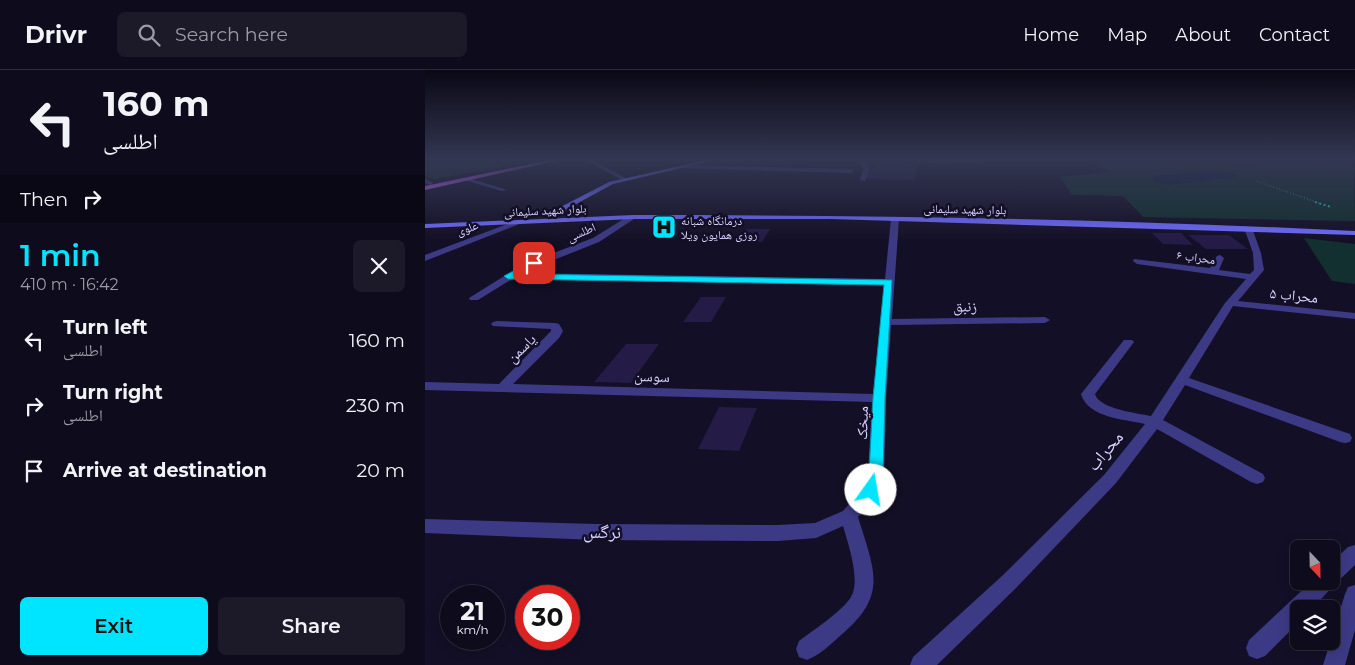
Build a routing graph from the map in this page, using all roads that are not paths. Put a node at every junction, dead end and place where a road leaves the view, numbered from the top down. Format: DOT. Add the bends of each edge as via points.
graph roads {
  1 [pos="493,187"];
  2 [pos="604,187"];
  3 [pos="504,190"];
  4 [pos="553,213"];
  5 [pos="633,217"];
  6 [pos="425,218"];
  7 [pos="895,219"];
  8 [pos="518,223"];
  9 [pos="1329,224"];
  10 [pos="1355,225"];
  11 [pos="425,226"];
  12 [pos="1248,228"];
  13 [pos="1341,232"];
  14 [pos="1355,233"];
  15 [pos="425,258"];
  16 [pos="1220,258"];
  17 [pos="1137,261"];
  18 [pos="1176,266"];
  19 [pos="1213,272"];
  20 [pos="508,276"];
  21 [pos="1165,276"];
  22 [pos="1252,277"];
  23 [pos="889,282"];
  24 [pos="475,298"];
  25 [pos="1230,303"];
  26 [pos="1355,316"];
  27 [pos="1045,320"];
  28 [pos="885,322"];
  29 [pos="497,324"];
  30 [pos="1128,342"];
  31 [pos="1181,380"];
  32 [pos="425,386"];
  33 [pos="441,386"];
  34 [pos="502,388"];
  35 [pos="879,398"];
  36 [pos="1155,422"];
  37 [pos="1345,438"];
  38 [pos="1257,478"];
  39 [pos="849,516"];
  40 [pos="425,526"];
  41 [pos="778,533"];
  42 [pos="1355,554"];
  43 [pos="1340,568"];
  44 [pos="1317,590"];
  45 [pos="1355,594"];
  46 [pos="1351,623"];
  47 [pos="1257,648"];
  48 [pos="807,649"];
  49 [pos="921,665"];
  50 [pos="1333,665"];
  1 -- 3 [label="street"];
  2 -- 4 [label="main road"];
  4 -- 6 [label="main road, بلوار شهید سلیمانی"];
  4 -- 9 [label="main road, بلوار شهید سلیمانی" via="783,211"];
  5 -- 7 [label="main road, بلوار شهید سلیمانی"];
  5 -- 8 [label="main road, بلوار شهید سلیمانی"];
  5 -- 20 [label="street, اطلسی" via="596,240"];
  7 -- 12 [label="main road, بلوار شهید سلیمانی"];
  7 -- 23 [label="street, میخک"];
  8 -- 11 [label="main road, بلوار شهید سلیمانی"];
  8 -- 15 [label="street, علوی"];
  9 -- 10 [label="main road, بلوار شهید سلیمانی"];
  9 -- 13 [label="main road" via="1345,231"];
  12 -- 13 [label="main road, بلوار شهید سلیمانی"];
  12 -- 22 [label="street, محراب" via="1260,264"];
  13 -- 14 [label="main road, بلوار شهید سلیمانی"];
  16 -- 19 [label="street"];
  17 -- 18 [label="street, محراب ۶"];
  18 -- 19 [label="street, محراب ۶"];
  18 -- 21 [label="street"];
  19 -- 22 [label="street, محراب ۶"];
  20 -- 23 [label="street"];
  20 -- 24 [label="street, اطلسی"];
  22 -- 25 [label="street, محراب"];
  23 -- 28 [label="street, میخک"];
  25 -- 26 [label="street, محراب ۵"];
  25 -- 31 [label="street, محراب"];
  27 -- 28 [label="street, زنبق"];
  28 -- 35 [label="street, میخک"];
  29 -- 34 [label="street, یاسمن" via="547,324 555,326 557,331"];
  30 -- 36 [label="street" via="1088,394 1090,401 1098,408"];
  31 -- 36 [label="street, محراب"];
  31 -- 37 [label="street"];
  32 -- 33 [label="street"];
  32 -- 34 [label="street, سوسن"];
  34 -- 35 [label="street, سوسن"];
  35 -- 39 [label="street, میخک" via="876,473 871,490"];
  36 -- 38 [label="street"];
  36 -- 49 [label="street, محراب" via="1110,479 1009,582"];
  39 -- 41 [label="street, میخک" via="816,530"];
  39 -- 48 [label="street" via="861,561 864,588 861,601"];
  40 -- 41 [label="street, نرگس" via="596,532"];
  42 -- 43 [label="street"];
  44 -- 47 [label="street"];
  45 -- 46 [label="street"];
  46 -- 50 [label="street"];
}
